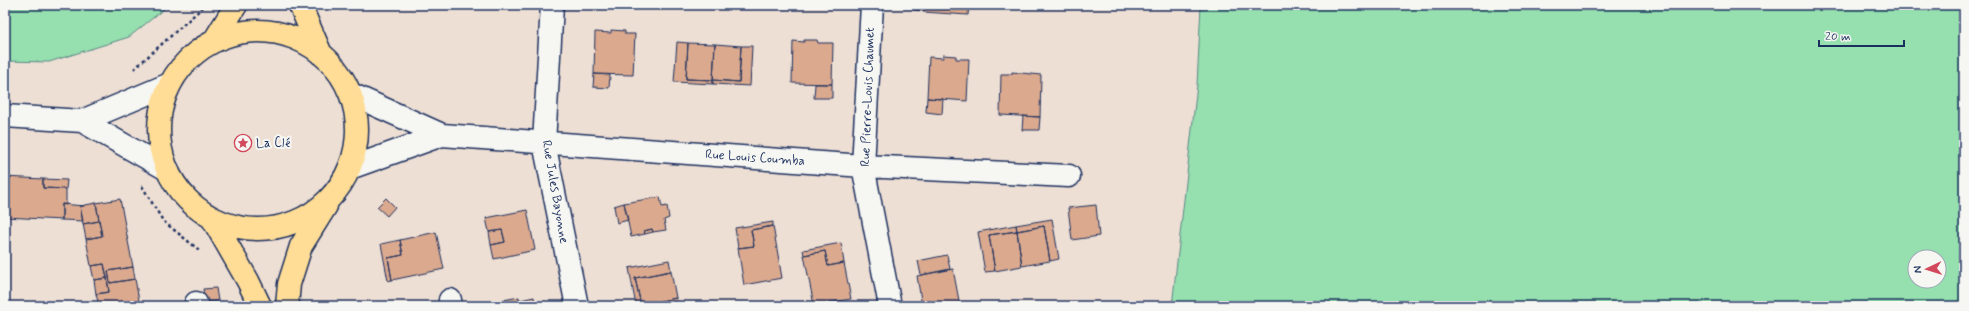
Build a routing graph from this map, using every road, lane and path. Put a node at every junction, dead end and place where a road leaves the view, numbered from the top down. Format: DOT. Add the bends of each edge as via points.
graph roads {
  1 [pos="206,5"];
  2 [pos="236,5"];
  3 [pos="300,5"];
  4 [pos="552,5"];
  5 [pos="872,5"];
  6 [pos="214,41"];
  7 [pos="321,54"];
  8 [pos="128,74"];
  9 [pos="170,84"];
  10 [pos="351,94"];
  11 [pos="5,116"];
  12 [pos="82,120"];
  13 [pos="442,135"];
  14 [pos="544,143"];
  15 [pos="863,166"];
  16 [pos="350,168"];
  17 [pos="168,170"];
  18 [pos="1069,176"];
  19 [pos="140,182"];
  20 [pos="334,195"];
  21 [pos="212,218"];
  22 [pos="203,253"];
  23 [pos="260,306"];
  24 [pos="287,306"];
  25 [pos="577,306"];
  26 [pos="890,306"];
  1 -- 8 [label="path"];
  2 -- 6 [label="main road"];
  3 -- 7 [label="main road"];
  4 -- 14 [label="street, Rue Jules Bayonne"];
  5 -- 15 [label="street, Rue Pierre-Louis Chaumet"];
  6 -- 7 [label="main road" via="235,33 257,30 279,33 300,40"];
  6 -- 9 [label="main road" via="188,59"];
  7 -- 10 [label="main road" via="339,72"];
  9 -- 12 [label="street"];
  9 -- 17 [label="main road" via="161,112 160,142"];
  10 -- 13 [label="street, Rue Louis Coumba"];
  10 -- 16 [label="main road" via="356,118 356,138"];
  11 -- 12 [label="street"];
  12 -- 17 [label="street"];
  13 -- 14 [label="street, Rue Louis Coumba"];
  13 -- 16 [label="street, Rue Louis Coumba"];
  14 -- 15 [label="street, Rue Louis Coumba"];
  14 -- 25 [label="street, Rue Jules Bayonne"];
  15 -- 18 [label="street, Rue Louis Coumba"];
  15 -- 26 [label="street, Rue Pierre-Louis Chaumet"];
  16 -- 20 [label="main road"];
  17 -- 21 [label="main road" via="178,189 194,206"];
  19 -- 22 [label="path" via="163,221"];
  20 -- 21 [label="main road" via="308,217 277,228 244,229"];
  20 -- 24 [label="main road" via="301,246 289,284"];
  21 -- 23 [label="main road"];
}
